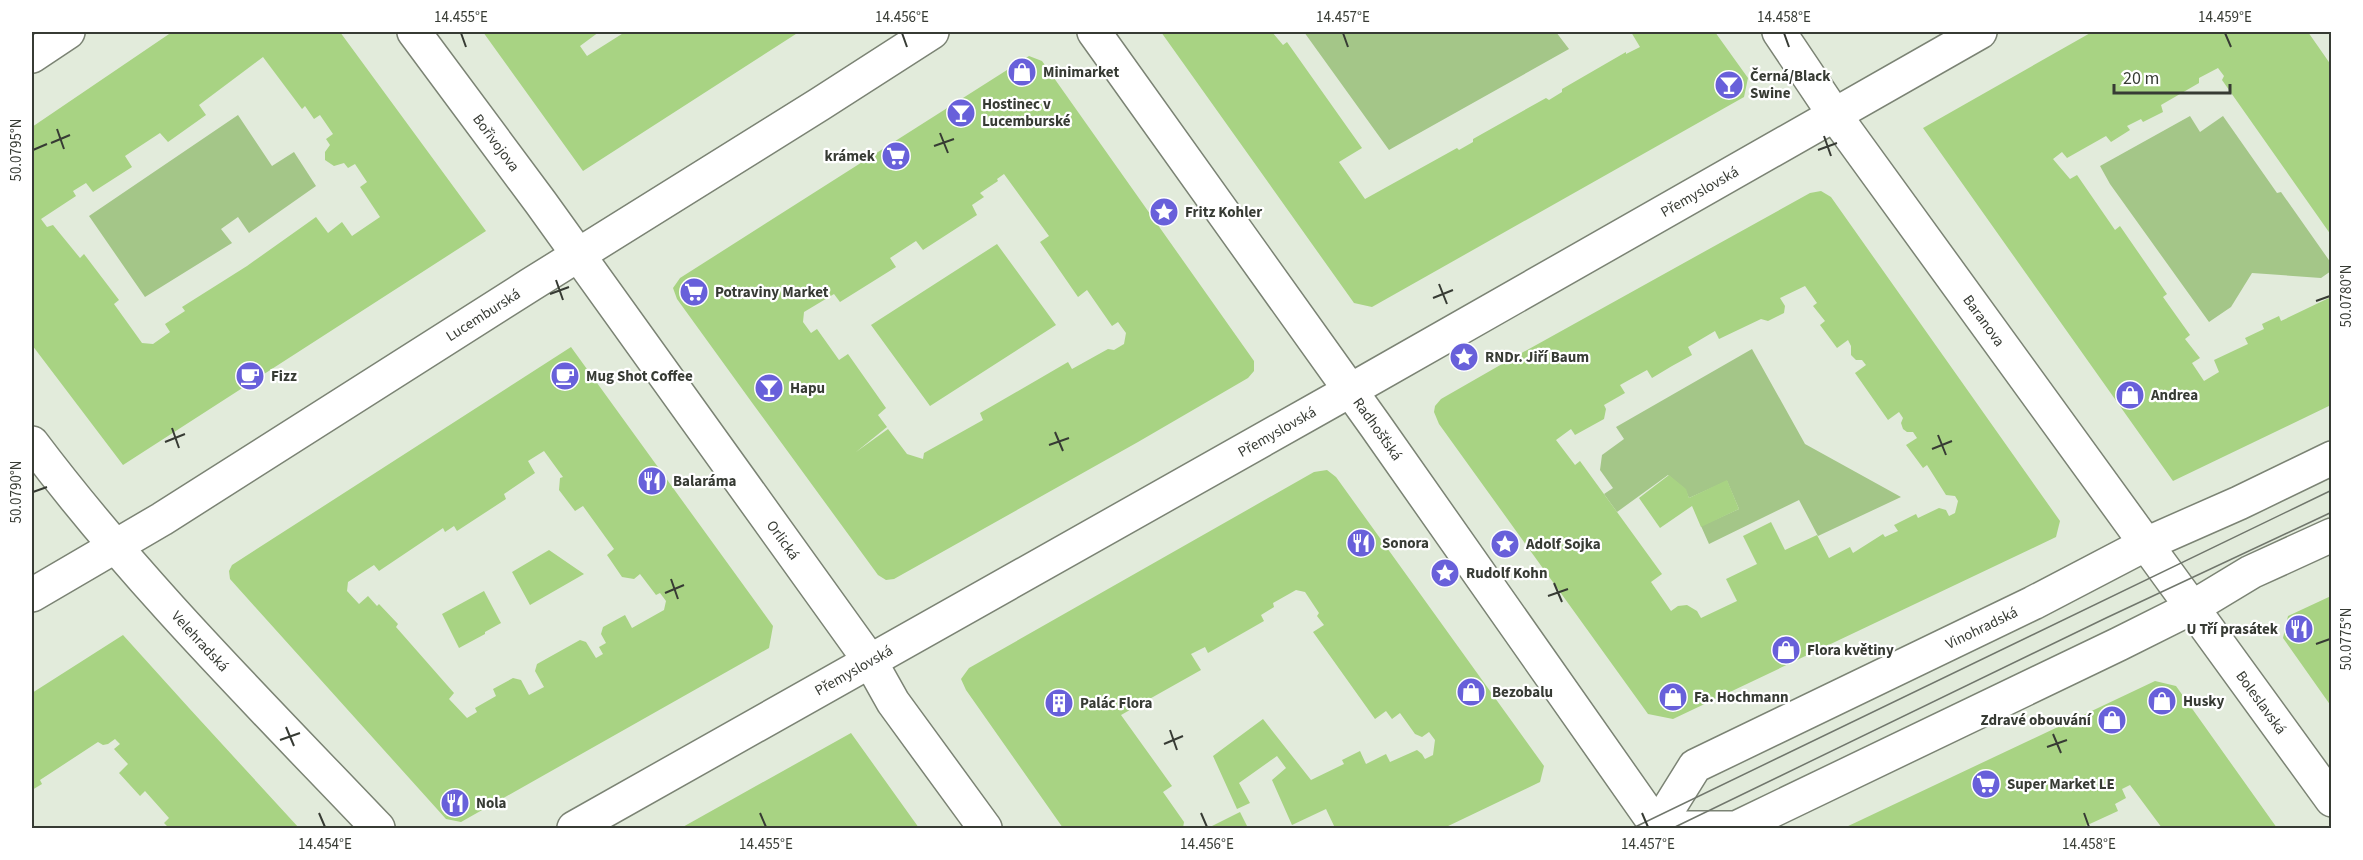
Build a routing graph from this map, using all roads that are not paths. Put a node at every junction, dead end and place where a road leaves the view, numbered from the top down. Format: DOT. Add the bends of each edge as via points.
graph roads {
  1 [pos="68,32"];
  2 [pos="414,32"];
  3 [pos="932,32"];
  4 [pos="1094,32"];
  5 [pos="1779,32"];
  6 [pos="1980,32"];
  7 [pos="32,56"];
  8 [pos="1834,114"];
  9 [pos="578,255"];
  10 [pos="1351,390"];
  11 [pos="32,443"];
  12 [pos="2331,458"];
  13 [pos="2331,535"];
  14 [pos="2146,544"];
  15 [pos="114,547"];
  16 [pos="32,595"];
  17 [pos="2193,607"];
  18 [pos="870,661"];
  19 [pos="2331,800"];
  20 [pos="378,828"];
  21 [pos="573,828"];
  22 [pos="985,828"];
  23 [pos="1656,828"];
  1 -- 7 [label="street"];
  2 -- 9 [label="street, Bořivojova"];
  3 -- 9 [label="street, Lucemburská"];
  4 -- 10 [label="street, Radhošťská"];
  5 -- 8 [label="street, Baranova"];
  6 -- 8 [label="street, Přemyslovská"];
  8 -- 10 [label="street, Přemyslovská"];
  8 -- 14 [label="street, Baranova"];
  9 -- 15 [label="street, Lucemburská"];
  9 -- 18 [label="street, Orlická"];
  10 -- 18 [label="street, Přemyslovská"];
  10 -- 23 [label="street, Radhošťská"];
  11 -- 15 [label="street, Velehradská"];
  12 -- 14 [label="street, Vinohradská"];
  13 -- 17 [label="street" via="2251,572"];
  14 -- 17 [label="street, Baranova"];
  14 -- 23 [label="street, Vinohradská" via="2033,603 1695,766"];
  15 -- 16 [label="street, Lucemburská"];
  15 -- 20 [label="street, Velehradská"];
  17 -- 19 [label="street, Boleslavská"];
  17 -- 23 [label="street" via="1736,828"];
  18 -- 21 [label="street, Přemyslovská"];
  18 -- 22 [label="street, Orlická" via="893,702"];
}
